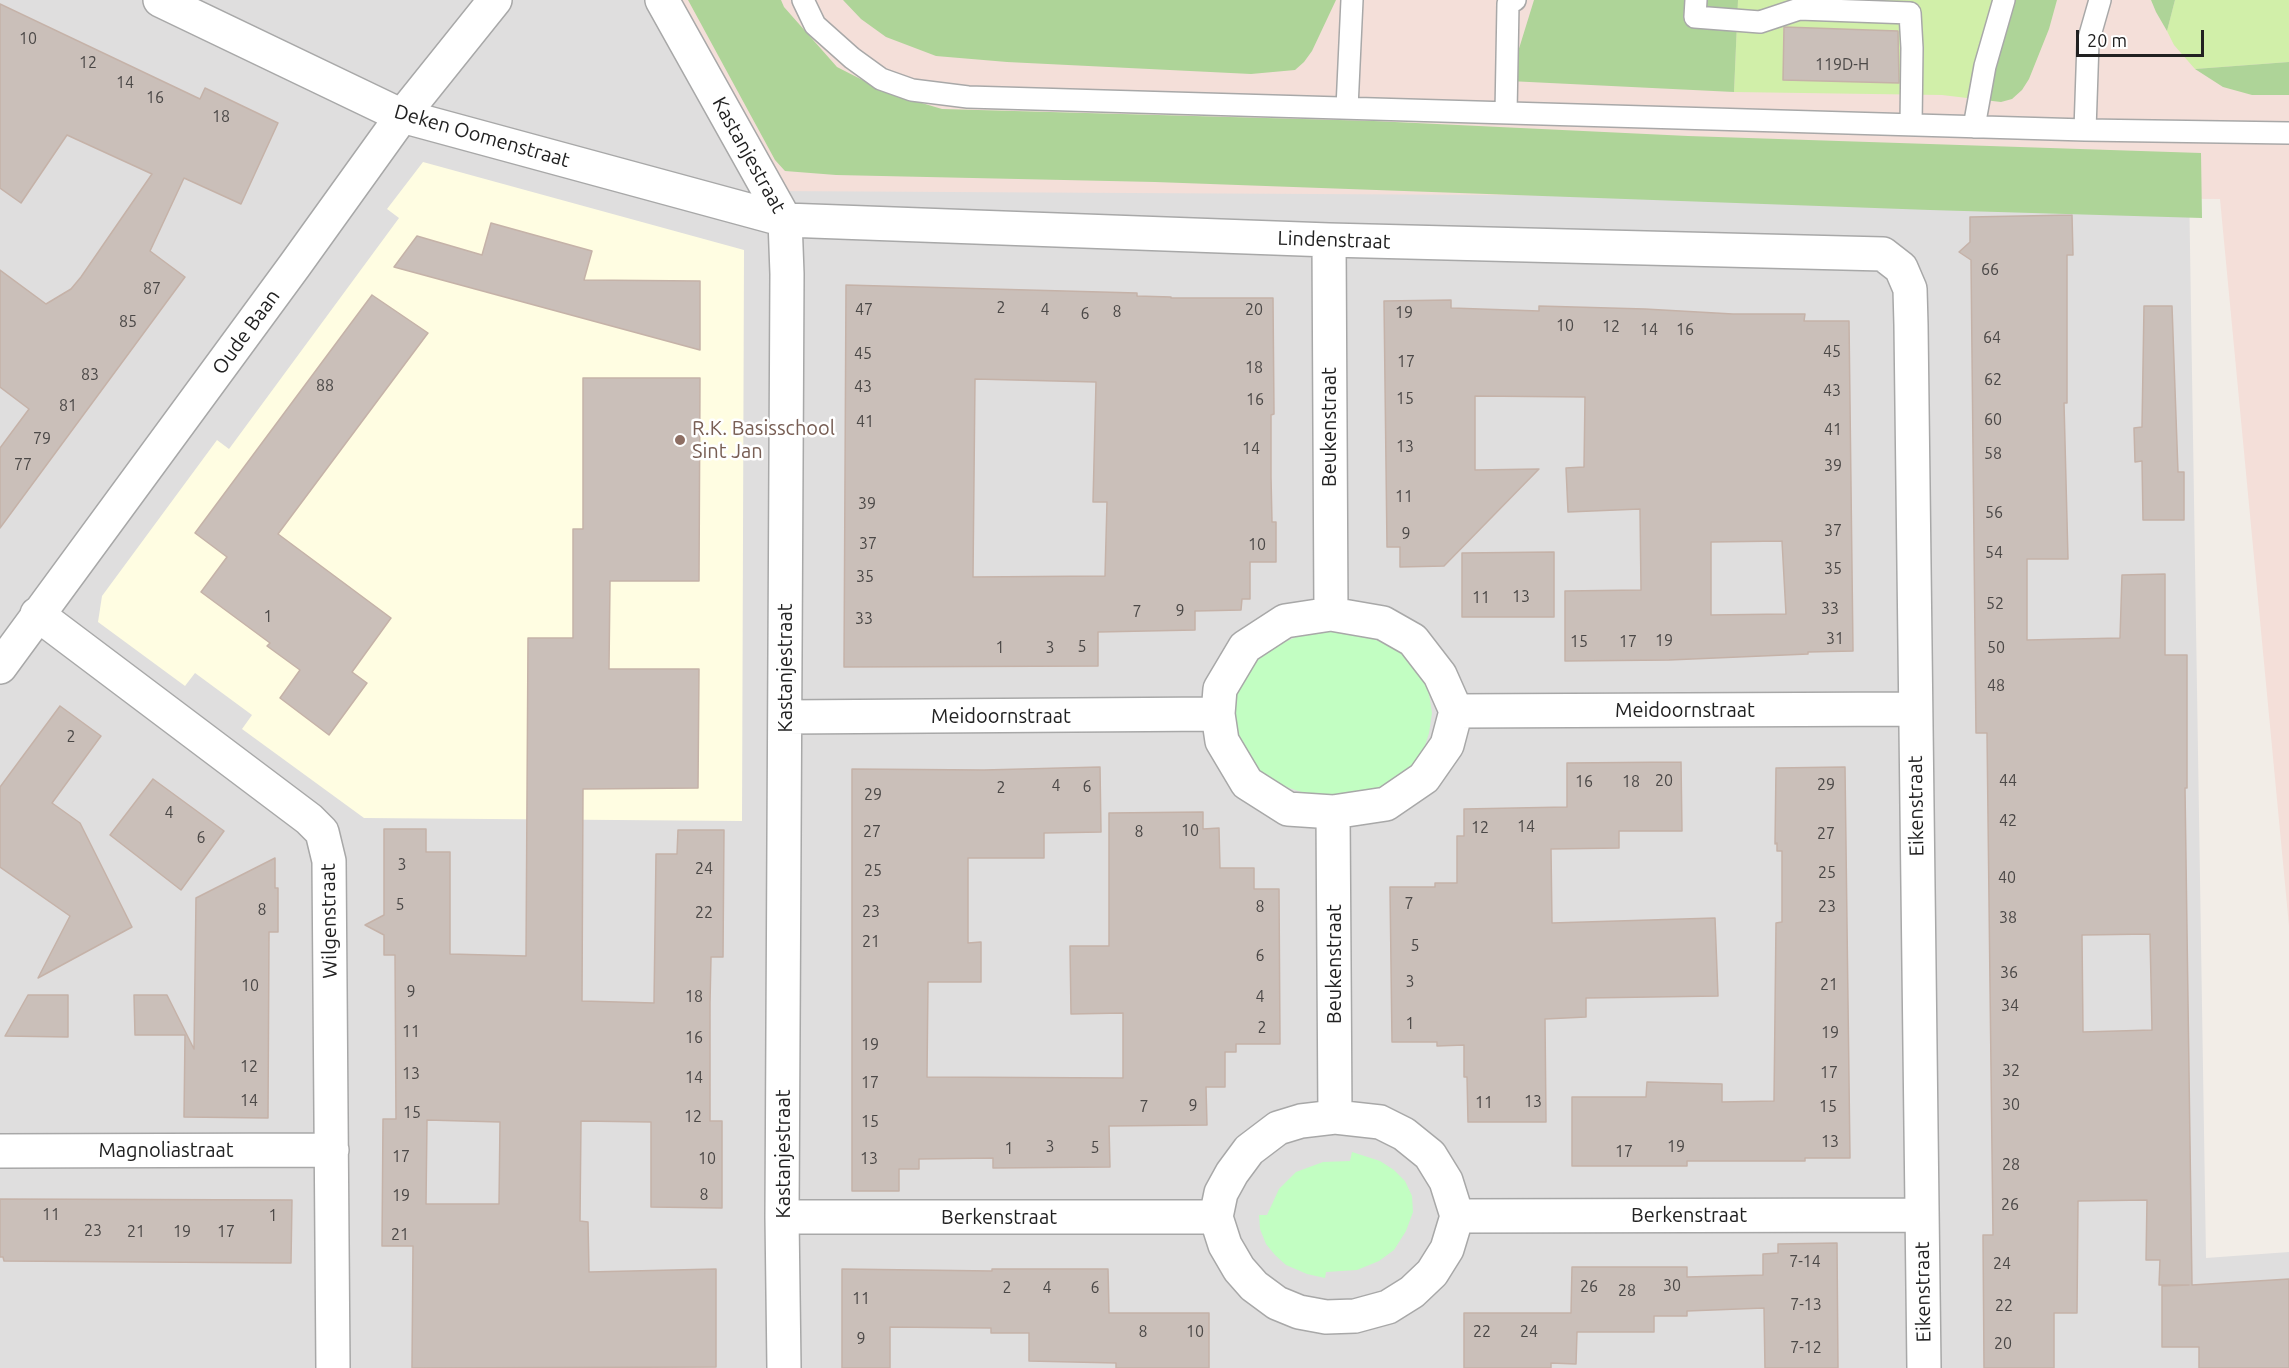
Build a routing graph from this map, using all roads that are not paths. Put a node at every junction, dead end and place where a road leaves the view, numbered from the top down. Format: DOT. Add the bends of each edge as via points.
graph roads {
  1 [pos="160,0"];
  2 [pos="495,0"];
  3 [pos="662,0"];
  4 [pos="803,0"];
  5 [pos="1352,0"];
  6 [pos="1515,0"];
  7 [pos="1696,0"];
  8 [pos="2004,0"];
  9 [pos="2100,0"];
  10 [pos="1347,108"];
  11 [pos="1506,113"];
  12 [pos="402,116"];
  13 [pos="1911,125"];
  14 [pos="1974,127"];
  15 [pos="2085,130"];
  16 [pos="2289,133"];
  17 [pos="785,220"];
  18 [pos="1329,240"];
  19 [pos="1883,254"];
  20 [pos="38,614"];
  21 [pos="1331,614"];
  22 [pos="0,667"];
  23 [pos="1915,709"];
  24 [pos="1456,711"];
  25 [pos="1218,714"];
  26 [pos="785,717"];
  27 [pos="1333,812"];
  28 [pos="1335,1117"];
  29 [pos="332,1150"];
  30 [pos="0,1151"];
  31 [pos="1921,1215"];
  32 [pos="1457,1216"];
  33 [pos="782,1217"];
  34 [pos="1216,1217"];
  35 [pos="333,1368"];
  36 [pos="784,1368"];
  37 [pos="1924,1368"];
  1 -- 12 [label="street, Deken Oomenstraat"];
  2 -- 12 [label="street, Oude Baan"];
  3 -- 17 [label="street, Kastanjestraat"];
  4 -- 10 [label="lane" via="816,25 852,58 881,79 912,90 968,97"];
  5 -- 10 [label="lane"];
  6 -- 11 [label="lane" via="1508,4"];
  7 -- 13 [label="lane" via="1695,17 1760,22 1799,9 1910,13"];
  8 -- 14 [label="lane" via="1985,66"];
  9 -- 15 [label="lane" via="2088,42"];
  10 -- 11 [label="lane"];
  11 -- 13 [label="lane"];
  12 -- 17 [label="street, Deken Oomenstraat"];
  12 -- 20 [label="street, Oude Baan"];
  13 -- 14 [label="lane"];
  14 -- 15 [label="lane"];
  15 -- 16 [label="lane"];
  17 -- 18 [label="street, Lindenstraat"];
  17 -- 26 [label="street, Kastanjestraat"];
  18 -- 19 [label="street, Lindenstraat"];
  18 -- 21 [label="street, Beukenstraat"];
  19 -- 23 [label="street, Eikenstraat" via="1901,268 1910,289"];
  20 -- 22 [label="street, Oude Baan"];
  20 -- 29 [label="street, Wilgenstraat" via="322,832 329,861"];
  21 -- 24 [label="street" via="1383,623 1413,640 1440,675"];
  21 -- 25 [label="street" via="1285,621 1245,646 1220,688"];
  23 -- 24 [label="street, Meidoornstraat"];
  23 -- 31 [label="street, Eikenstraat"];
  24 -- 27 [label="street" via="1446,744 1424,778 1386,804"];
  25 -- 26 [label="street, Meidoornstraat"];
  25 -- 27 [label="street" via="1222,741 1247,783 1288,808"];
  26 -- 33 [label="street, Kastanjestraat"];
  27 -- 28 [label="street, Beukenstraat"];
  28 -- 32 [label="street" via="1380,1122 1413,1141 1430,1155 1446,1181"];
  28 -- 34 [label="street" via="1278,1128 1249,1150 1221,1193"];
  29 -- 30 [label="street, Magnoliastraat"];
  29 -- 35 [label="street, Wilgenstraat"];
  31 -- 32 [label="street, Berkenstraat"];
  31 -- 37 [label="street, Eikenstraat"];
  32 -- 34 [label="street" via="1447,1249 1432,1273 1412,1292 1388,1307 1356,1316 1326,1317 1277,1303 1254,1286 1225,1245"];
  33 -- 34 [label="street, Berkenstraat"];
  33 -- 36 [label="street, Kastanjestraat"];
}
